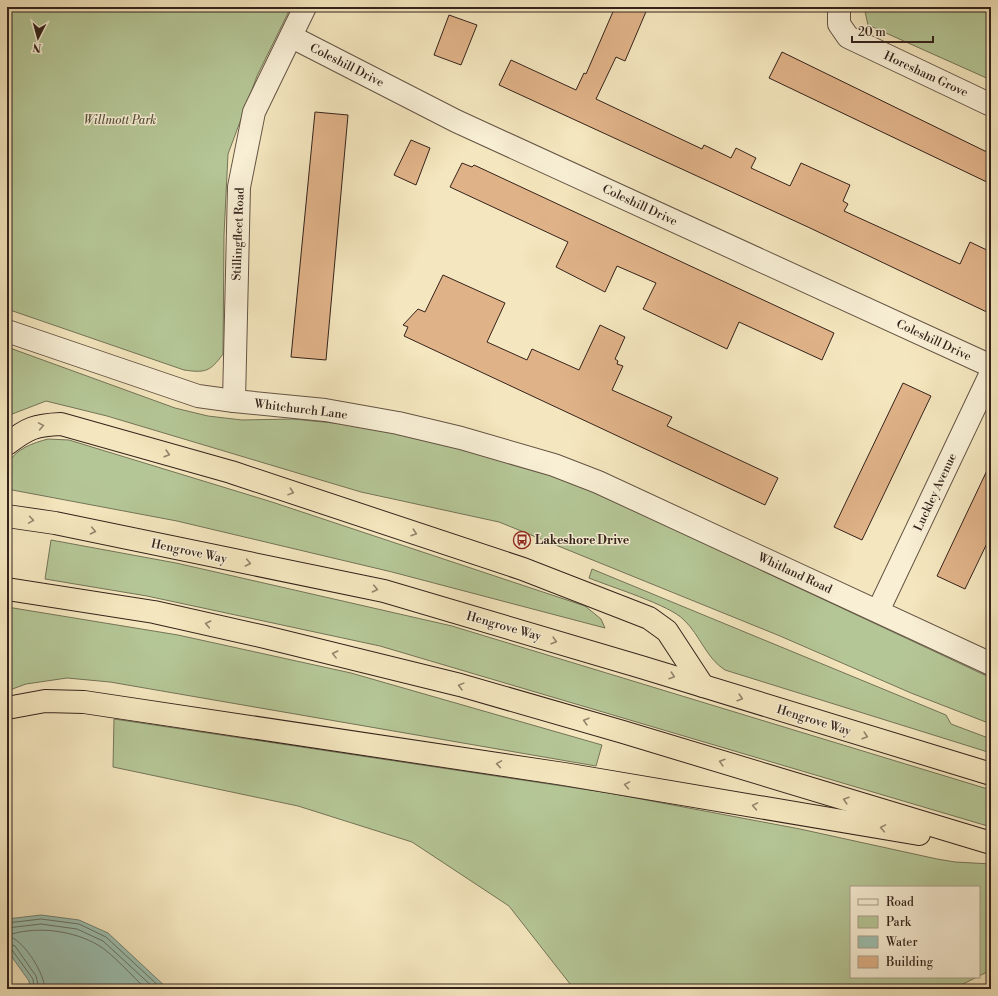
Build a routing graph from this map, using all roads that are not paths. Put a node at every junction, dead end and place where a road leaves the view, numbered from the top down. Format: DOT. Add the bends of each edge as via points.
graph roads {
  1 [pos="305,7"];
  2 [pos="838,7"];
  3 [pos="292,37"];
  4 [pos="991,105"];
  5 [pos="7,331"];
  6 [pos="991,366"];
  7 [pos="991,373"];
  8 [pos="234,401"];
  9 [pos="7,444"];
  10 [pos="598,482"];
  11 [pos="7,516"];
  12 [pos="7,589"];
  13 [pos="878,611"];
  14 [pos="991,664"];
  15 [pos="703,686"];
  16 [pos="7,708"];
  17 [pos="991,774"];
  18 [pos="991,844"];
  1 -- 3 [label="street, Stillingfleet Road"];
  2 -- 4 [label="street, Horesham Grove" via="839,24 848,37"];
  3 -- 6 [label="street, Coleshill Drive" via="456,120"];
  3 -- 8 [label="street, Stillingfleet Road" via="254,112 239,187"];
  5 -- 8 [label="street, Whitchurch Lane" via="198,396"];
  7 -- 13 [label="street, Luckley Avenue"];
  8 -- 10 [label="street, Whitchurch Lane" via="325,410 398,423 554,465"];
  9 -- 15 [label="highway, one-way" via="28,429 61,424 231,472 523,569 660,624"];
  10 -- 13 [label="street, Whitland Road"];
  11 -- 15 [label="highway, Hengrove Way, one-way" via="55,523 384,591"];
  18 -- 12 [label="highway, one-way" via="460,685 280,640 169,616"];
  13 -- 14 [label="street, Whitland Road"];
  15 -- 17 [label="highway, Hengrove Way, one-way"];
  18 -- 16 [label="highway, one-way" via="564,774 84,702 45,701"];
}
